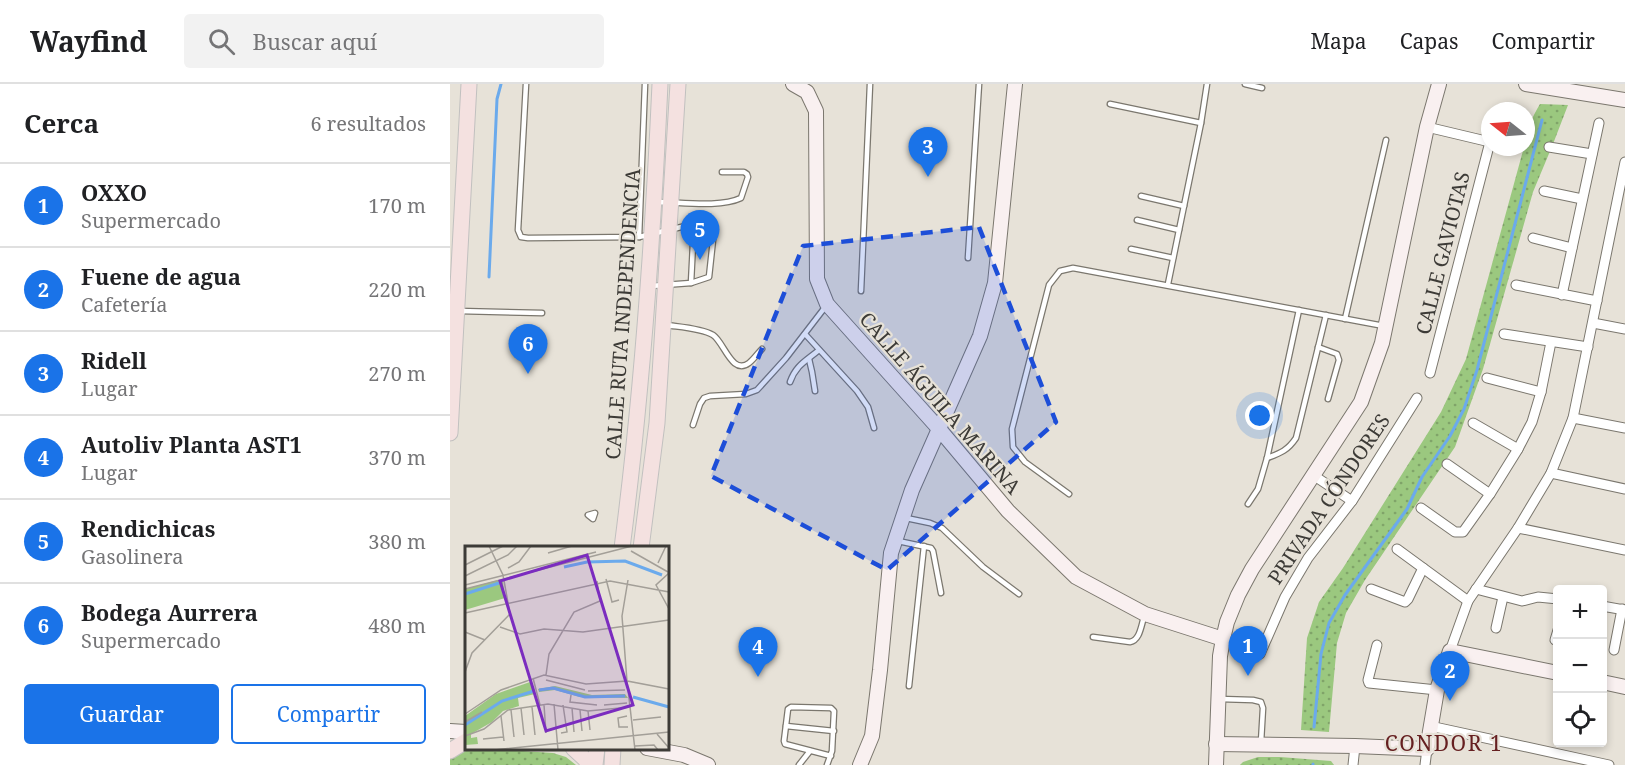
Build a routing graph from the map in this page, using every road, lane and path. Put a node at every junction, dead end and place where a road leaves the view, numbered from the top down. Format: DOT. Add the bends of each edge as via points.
graph roads {
  1 [pos="469,84"];
  2 [pos="526,84"];
  3 [pos="793,84"];
  4 [pos="870,84"];
  5 [pos="979,84"];
  6 [pos="1015,84"];
  7 [pos="1207,84"];
  8 [pos="1245,84"];
  9 [pos="1439,84"];
  10 [pos="1526,84"];
  11 [pos="653,85"];
  12 [pos="678,85"];
  13 [pos="1262,88"];
  14 [pos="1625,100"];
  15 [pos="1110,104"];
  16 [pos="1201,123"];
  17 [pos="1599,123"];
  18 [pos="1427,127"];
  19 [pos="1386,140"];
  20 [pos="1481,140"];
  21 [pos="1549,147"];
  22 [pos="1592,154"];
  23 [pos="1486,156"];
  24 [pos="1625,162"];
  25 [pos="722,172"];
  26 [pos="1545,191"];
  27 [pos="1141,196"];
  28 [pos="1622,196"];
  29 [pos="1582,199"];
  30 [pos="654,202"];
  31 [pos="671,202"];
  32 [pos="1184,206"];
  33 [pos="1137,220"];
  34 [pos="694,224"];
  35 [pos="669,230"];
  36 [pos="1179,230"];
  37 [pos="645,235"];
  38 [pos="1533,238"];
  39 [pos="1572,248"];
  40 [pos="1131,249"];
  41 [pos="968,258"];
  42 [pos="1173,258"];
  43 [pos="691,283"];
  44 [pos="1168,285"];
  45 [pos="1516,285"];
  46 [pos="649,286"];
  47 [pos="666,286"];
  48 [pos="861,291"];
  49 [pos="1562,295"];
  50 [pos="1598,301"];
  51 [pos="828,304"];
  52 [pos="1299,310"];
  53 [pos="457,311"];
  54 [pos="542,313"];
  55 [pos="1326,315"];
  56 [pos="1345,319"];
  57 [pos="1593,323"];
  58 [pos="663,325"];
  59 [pos="1386,326"];
  60 [pos="1625,329"];
  61 [pos="805,334"];
  62 [pos="1504,334"];
  63 [pos="1551,342"];
  64 [pos="1318,347"];
  65 [pos="1588,347"];
  66 [pos="762,349"];
  67 [pos="819,350"];
  68 [pos="809,359"];
  69 [pos="1430,373"];
  70 [pos="1487,378"];
  71 [pos="790,382"];
  72 [pos="814,391"];
  73 [pos="1541,392"];
  74 [pos="1418,398"];
  75 [pos="1328,399"];
  76 [pos="1573,418"];
  77 [pos="1473,423"];
  78 [pos="693,425"];
  79 [pos="874,428"];
  80 [pos="1625,428"];
  81 [pos="940,430"];
  82 [pos="450,433"];
  83 [pos="1518,449"];
  84 [pos="1267,458"];
  85 [pos="1447,464"];
  86 [pos="1551,473"];
  87 [pos="1313,476"];
  88 [pos="1625,489"];
  89 [pos="1069,494"];
  90 [pos="1490,494"];
  91 [pos="1352,501"];
  92 [pos="1248,504"];
  93 [pos="1421,508"];
  94 [pos="595,513"];
  95 [pos="903,517"];
  96 [pos="593,519"];
  97 [pos="1518,528"];
  98 [pos="895,540"];
  99 [pos="622,546"];
  100 [pos="640,546"];
  101 [pos="924,546"];
  102 [pos="1397,549"];
  103 [pos="1625,550"];
  104 [pos="1423,568"];
  105 [pos="1371,589"];
  106 [pos="1476,589"];
  107 [pos="941,593"];
  108 [pos="1019,594"];
  109 [pos="1503,597"];
  110 [pos="1553,599"];
  111 [pos="1468,601"];
  112 [pos="1607,607"];
  113 [pos="1623,609"];
  114 [pos="1144,614"];
  115 [pos="1496,628"];
  116 [pos="1093,637"];
  117 [pos="1223,639"];
  118 [pos="1377,645"];
  119 [pos="1614,650"];
  120 [pos="1449,651"];
  121 [pos="1260,654"];
  122 [pos="1553,672"];
  123 [pos="1607,683"];
  124 [pos="909,686"];
  125 [pos="1625,687"];
  126 [pos="1437,690"];
  127 [pos="1219,699"];
  128 [pos="786,726"];
  129 [pos="1430,726"];
  130 [pos="450,731"];
  131 [pos="834,731"];
  132 [pos="465,732"];
  133 [pos="465,742"];
  134 [pos="1216,744"];
  135 [pos="1261,745"];
  136 [pos="1355,746"];
  137 [pos="575,750"];
  138 [pos="597,750"];
  139 [pos="614,750"];
  140 [pos="658,750"];
  141 [pos="1427,750"];
  142 [pos="450,751"];
  143 [pos="810,751"];
  144 [pos="831,756"];
  145 [pos="589,765"];
  146 [pos="596,765"];
  147 [pos="612,765"];
  148 [pos="708,765"];
  149 [pos="799,765"];
  150 [pos="827,765"];
  151 [pos="860,765"];
  152 [pos="1216,765"];
  153 [pos="1353,765"];
  154 [pos="1425,765"];
  155 [pos="1609,765"];
  1 -- 53 [label="main road"];
  2 -- 37 [label="lane" via="518,230 521,237"];
  3 -- 51 [label="street, CALLE ÁGUILA MARINA" via="807,92 816,111 817,279"];
  4 -- 48 [label="lane"];
  5 -- 41 [label="lane"];
  6 -- 81 [label="street" via="995,283 980,336"];
  7 -- 16 [label="lane"];
  8 -- 13 [label="lane"];
  9 -- 18 [label="street"];
  10 -- 14 [label="street"];
  11 -- 12 [label="lane"];
  11 -- 30 [label="main road, CALLE RUTA INDEPENDENCIA"];
  11 -- 37 [label="lane"];
  12 -- 31 [label="main road, CALLE RUTA INDEPENDENCIA"];
  15 -- 16 [label="lane"];
  16 -- 32 [label="lane"];
  17 -- 22 [label="street"];
  18 -- 20 [label="street, CALLE GAVIOTAS"];
  18 -- 59 [label="street"];
  19 -- 56 [label="lane"];
  21 -- 22 [label="street"];
  22 -- 29 [label="street"];
  23 -- 69 [label="street, CALLE GAVIOTAS"];
  24 -- 28 [label="street"];
  25 -- 31 [label="lane" via="747,174 741,198 708,203"];
  26 -- 29 [label="street"];
  27 -- 32 [label="lane"];
  28 -- 50 [label="street"];
  29 -- 39 [label="street"];
  30 -- 31 [label="lane"];
  30 -- 37 [label="main road, CALLE RUTA INDEPENDENCIA"];
  31 -- 35 [label="main road, CALLE RUTA INDEPENDENCIA"];
  32 -- 36 [label="lane"];
  33 -- 36 [label="lane"];
  34 -- 35 [label="lane"];
  34 -- 43 [label="lane"];
  34 -- 43 [label="lane" via="707,224 714,231 709,277"];
  35 -- 37 [label="lane"];
  35 -- 47 [label="main road, CALLE RUTA INDEPENDENCIA"];
  36 -- 42 [label="lane"];
  37 -- 46 [label="main road, CALLE RUTA INDEPENDENCIA"];
  38 -- 39 [label="street"];
  39 -- 49 [label="street"];
  40 -- 42 [label="lane"];
  42 -- 44 [label="lane"];
  43 -- 47 [label="lane"];
  44 -- 52 [label="lane"];
  44 -- 89 [label="lane" via="1073,267 1060,271 1049,285 1012,429 1013,447 1025,462"];
  45 -- 49 [label="street"];
  46 -- 47 [label="lane"];
  46 -- 99 [label="main road, CALLE RUTA INDEPENDENCIA"];
  47 -- 58 [label="main road, CALLE RUTA INDEPENDENCIA"];
  49 -- 50 [label="street"];
  50 -- 57 [label="street"];
  51 -- 61 [label="lane"];
  51 -- 81 [label="street, CALLE ÁGUILA MARINA"];
  52 -- 55 [label="lane"];
  52 -- 84 [label="lane"];
  53 -- 54 [label="lane"];
  53 -- 82 [label="main road"];
  55 -- 56 [label="lane"];
  55 -- 64 [label="lane"];
  56 -- 59 [label="lane"];
  57 -- 60 [label="street"];
  57 -- 65 [label="street"];
  58 -- 66 [label="lane" via="713,335 732,363 740,366"];
  58 -- 100 [label="main road, CALLE RUTA INDEPENDENCIA" via="657,423"];
  59 -- 87 [label="street" via="1361,402"];
  61 -- 67 [label="lane"];
  61 -- 78 [label="lane" via="756,390 704,398"];
  62 -- 63 [label="street"];
  63 -- 65 [label="street"];
  63 -- 73 [label="street"];
  64 -- 75 [label="lane" via="1337,354 1339,360"];
  64 -- 84 [label="lane" via="1296,438 1282,453"];
  65 -- 76 [label="street"];
  67 -- 68 [label="lane"];
  67 -- 79 [label="lane" via="868,407"];
  68 -- 71 [label="lane" via="799,366"];
  68 -- 72 [label="lane"];
  70 -- 73 [label="street"];
  73 -- 83 [label="street"];
  74 -- 91 [label="street, PRIVADA CÓNDORES"];
  76 -- 80 [label="street"];
  76 -- 86 [label="street"];
  77 -- 83 [label="street"];
  81 -- 95 [label="street"];
  81 -- 114 [label="street, CALLE ÁGUILA MARINA" via="1008,511 1076,578"];
  83 -- 90 [label="street"];
  84 -- 92 [label="lane" via="1258,489"];
  85 -- 90 [label="street"];
  86 -- 88 [label="street"];
  86 -- 97 [label="street"];
  87 -- 91 [label="street"];
  87 -- 117 [label="street" via="1252,569"];
  90 -- 93 [label="street" via="1463,532 1455,532"];
  91 -- 121 [label="street, PRIVADA CÓNDORES" via="1308,558 1285,597"];
  94 -- 96 [label="lane"];
  95 -- 98 [label="street"];
  95 -- 108 [label="lane" via="942,528"];
  97 -- 103 [label="street"];
  97 -- 106 [label="street"];
  98 -- 101 [label="lane"];
  98 -- 151 [label="street" via="872,736"];
  101 -- 107 [label="lane" via="933,551"];
  101 -- 124 [label="lane"];
  102 -- 104 [label="street"];
  104 -- 105 [label="street" via="1405,602"];
  104 -- 111 [label="street"];
  106 -- 109 [label="street"];
  106 -- 111 [label="street"];
  109 -- 110 [label="street" via="1522,601"];
  109 -- 115 [label="street"];
  111 -- 120 [label="street"];
  112 -- 113 [label="street"];
  113 -- 119 [label="street"];
  114 -- 116 [label="lane" via="1135,641"];
  114 -- 117 [label="street, CALLE ÁGUILA MARINA"];
  117 -- 127 [label="street"];
  118 -- 126 [label="street" via="1369,683"];
  120 -- 122 [label="street"];
  120 -- 126 [label="street"];
  123 -- 125 [label="street"];
  126 -- 129 [label="street"];
  127 -- 134 [label="street"];
  127 -- 135 [label="lane" via="1261,702"];
  128 -- 131 [label="lane"];
  128 -- 131 [label="lane" via="792,706 831,708 835,713"];
  128 -- 143 [label="lane" via="785,744"];
  129 -- 141 [label="street"];
  129 -- 155 [label="street"];
  130 -- 132 [label="street"];
  131 -- 144 [label="lane"];
  133 -- 142 [label="main road"];
  134 -- 135 [label="street"];
  134 -- 152 [label="street"];
  135 -- 136 [label="street"];
  136 -- 141 [label="street"];
  136 -- 153 [label="street"];
  137 -- 145 [label="main road"];
  138 -- 146 [label="main road"];
  139 -- 147 [label="main road"];
  140 -- 148 [label="street"];
  141 -- 154 [label="street"];
  143 -- 144 [label="lane"];
  143 -- 149 [label="lane"];
  144 -- 150 [label="lane"];
}
